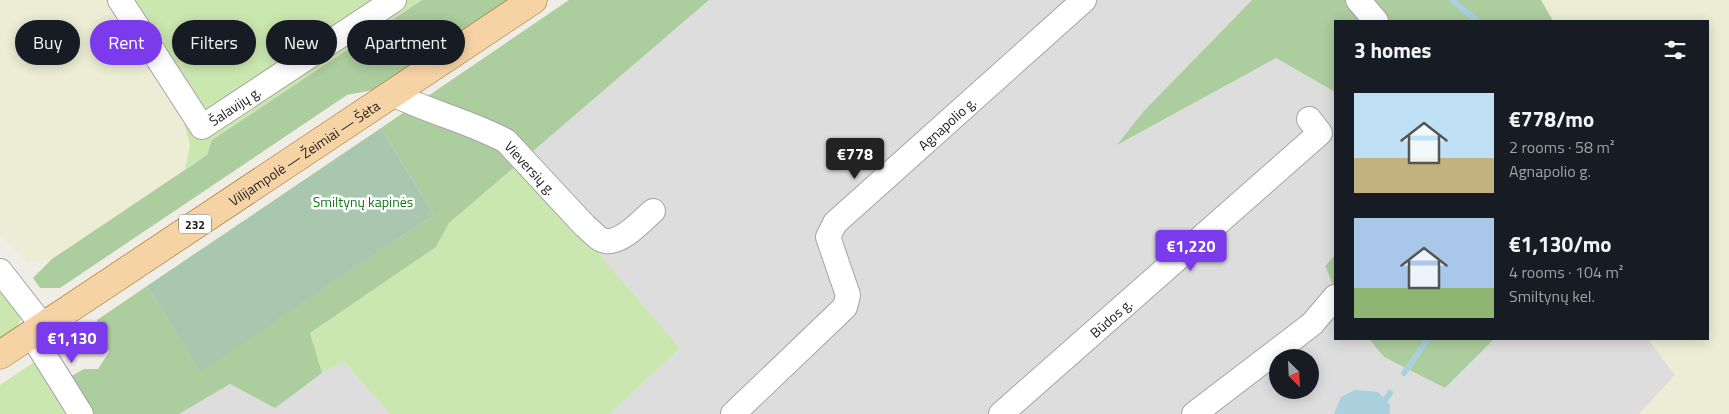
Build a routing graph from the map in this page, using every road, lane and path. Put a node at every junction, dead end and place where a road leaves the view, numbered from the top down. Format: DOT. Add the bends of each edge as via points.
graph roads {
  1 [pos="120,0"];
  2 [pos="394,0"];
  3 [pos="533,0"];
  4 [pos="1084,0"];
  5 [pos="1358,0"];
  6 [pos="1375,20"];
  7 [pos="391,93"];
  8 [pos="1309,119"];
  9 [pos="653,211"];
  10 [pos="0,272"];
  11 [pos="1334,298"];
  12 [pos="37,330"];
  13 [pos="0,355"];
  14 [pos="81,414"];
  15 [pos="733,414"];
  16 [pos="1001,414"];
  17 [pos="1194,414"];
  1 -- 2 [label="street, Šalavijų g." via="202,127"];
  3 -- 7 [label="main road, Vilijampolė — Žeimiai — Šėta / 232"];
  4 -- 15 [label="street, Agnapolio g." via="835,223 828,237 848,295 845,308"];
  5 -- 6 [label="street"];
  7 -- 9 [label="street, Vieversių g." via="414,105 489,131 506,141 600,239 606,241 622,237"];
  7 -- 12 [label="main road, Vilijampolė — Žeimiai — Šėta / 232"];
  8 -- 16 [label="street, Būdos g." via="1320,133"];
  10 -- 12 [label="street"];
  11 -- 17 [label="street" via="1312,324"];
  12 -- 13 [label="main road, Vilijampolė — Žeimiai — Šėta / 232"];
  12 -- 14 [label="street"];
}
